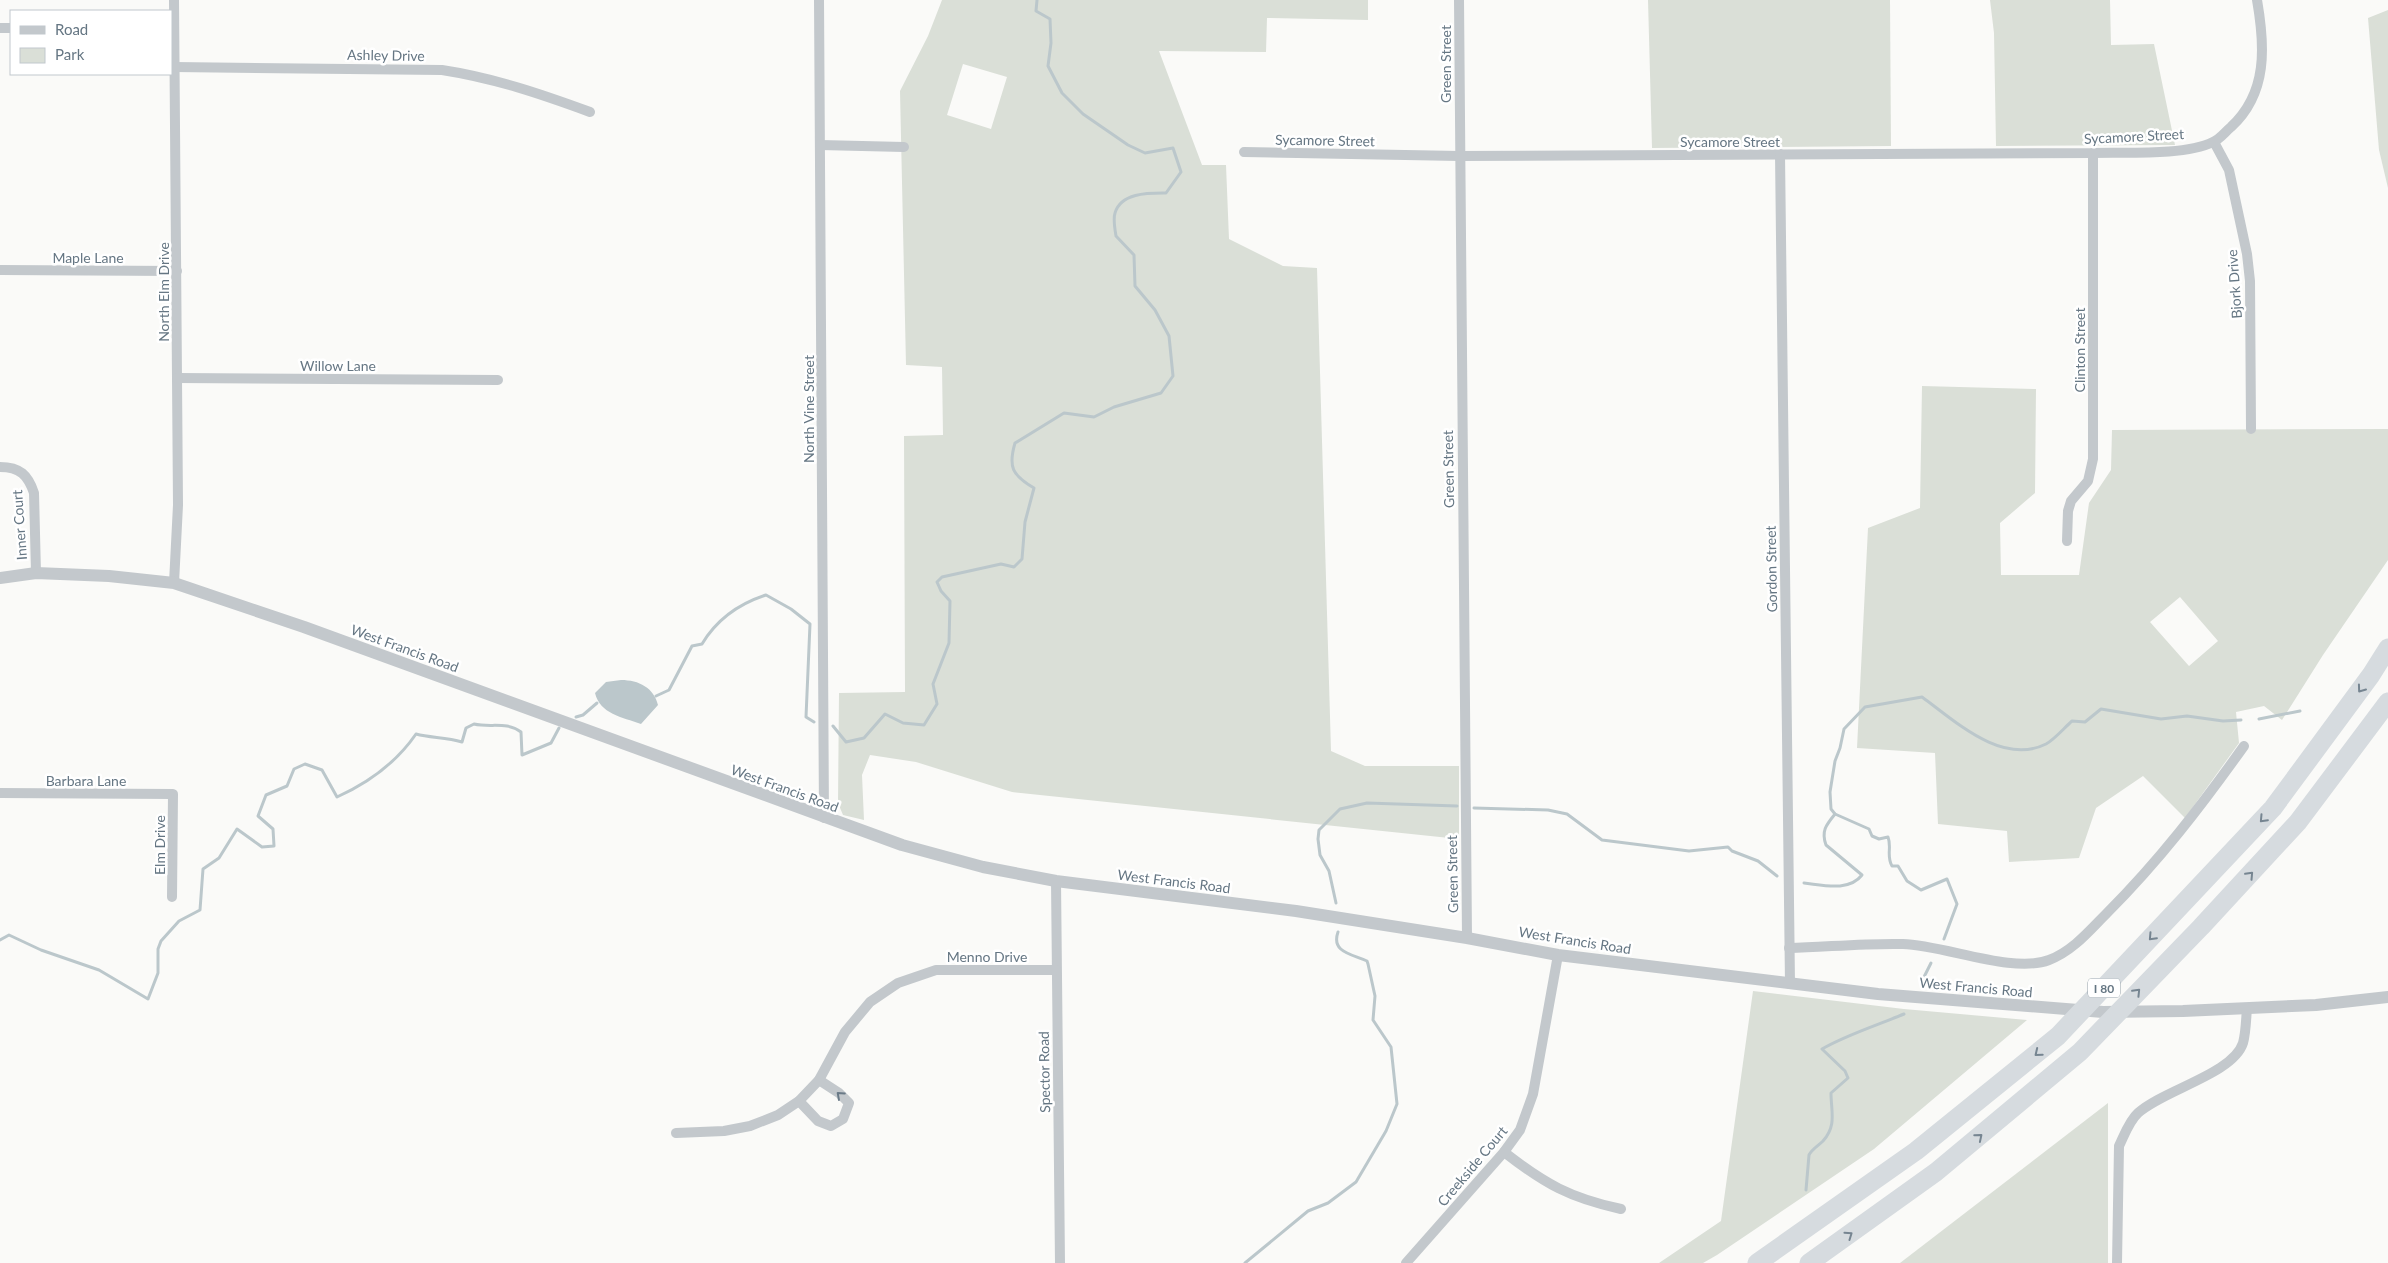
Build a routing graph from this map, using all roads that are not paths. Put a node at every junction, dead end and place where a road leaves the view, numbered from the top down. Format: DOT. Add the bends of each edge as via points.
graph roads {
  1 [pos="174,0"];
  2 [pos="819,0"];
  3 [pos="1459,0"];
  4 [pos="2257,0"];
  5 [pos="172,30"];
  6 [pos="174,67"];
  7 [pos="590,112"];
  8 [pos="2214,142"];
  9 [pos="820,145"];
  10 [pos="904,147"];
  11 [pos="1244,152"];
  12 [pos="2093,153"];
  13 [pos="1780,154"];
  14 [pos="1459,156"];
  15 [pos="0,270"];
  16 [pos="177,271"];
  17 [pos="177,378"];
  18 [pos="498,380"];
  19 [pos="2250,429"];
  20 [pos="0,467"];
  21 [pos="2067,540"];
  22 [pos="36,573"];
  23 [pos="0,578"];
  24 [pos="174,583"];
  25 [pos="2388,648"];
  26 [pos="2388,702"];
  27 [pos="2244,746"];
  28 [pos="0,793"];
  29 [pos="172,794"];
  30 [pos="824,818"];
  31 [pos="1056,881"];
  32 [pos="172,897"];
  33 [pos="1467,938"];
  34 [pos="1789,948"];
  35 [pos="1558,954"];
  36 [pos="1056,970"];
  37 [pos="1790,984"];
  38 [pos="2388,997"];
  39 [pos="2247,1008"];
  40 [pos="819,1080"];
  41 [pos="799,1101"];
  42 [pos="676,1133"];
  43 [pos="1504,1152"];
  44 [pos="1621,1209"];
  45 [pos="1060,1263"];
  46 [pos="1406,1263"];
  47 [pos="1756,1263"];
  48 [pos="1809,1263"];
  49 [pos="2117,1263"];
  1 -- 5 [label="street, North Elm Drive"];
  2 -- 9 [label="street, North Vine Street"];
  3 -- 14 [label="street, Green Street"];
  4 -- 8 [label="street" via="2262,61 2256,93 2246,111"];
  5 -- 6 [label="street, North Elm Drive"];
  6 -- 7 [label="street, Ashley Drive" via="442,70 524,87"];
  6 -- 16 [label="street, North Elm Drive"];
  8 -- 12 [label="street, Sycamore Street" via="2181,150"];
  8 -- 19 [label="street, Bjork Drive" via="2229,170 2247,254"];
  9 -- 10 [label="street"];
  9 -- 30 [label="street, North Vine Street"];
  11 -- 14 [label="street, Sycamore Street"];
  12 -- 13 [label="street, Sycamore Street"];
  12 -- 21 [label="street, Clinton Street" via="2093,459 2088,481 2071,501 2068,510"];
  13 -- 14 [label="street, Sycamore Street"];
  13 -- 34 [label="street, Gordon Street"];
  14 -- 33 [label="street, Green Street"];
  15 -- 16 [label="street, Maple Lane"];
  16 -- 17 [label="street, North Elm Drive"];
  17 -- 18 [label="street, Willow Lane"];
  17 -- 24 [label="street, North Elm Drive" via="178,505"];
  20 -- 22 [label="street, Inner Court" via="11,467 24,473 30,481 34,493"];
  22 -- 23 [label="street, West Francis Road"];
  22 -- 24 [label="street, West Francis Road"];
  24 -- 30 [label="street, West Francis Road" via="295,624"];
  25 -- 47 [label="highway, I 80, one-way" via="2273,808 2058,1036 1916,1151"];
  48 -- 26 [label="highway, I 80, one-way" via="1936,1172 2080,1052 2298,822"];
  27 -- 34 [label="street, West Francis Road" via="2202,805 2147,872 2076,945 2048,961 2019,964 1904,944"];
  28 -- 29 [label="street, Barbara Lane"];
  29 -- 32 [label="street, Elm Drive"];
  30 -- 31 [label="street, West Francis Road" via="902,845 983,867"];
  31 -- 33 [label="street, West Francis Road" via="1296,911"];
  31 -- 36 [label="street, Spector Road"];
  33 -- 35 [label="street, West Francis Road"];
  34 -- 37 [label="street, Gordon Street"];
  35 -- 37 [label="street, West Francis Road"];
  35 -- 43 [label="street, Creekside Court" via="1533,1094 1520,1130"];
  36 -- 40 [label="street, Menno Drive" via="936,970 898,983 870,1002 851,1025"];
  36 -- 45 [label="street, Spector Road"];
  37 -- 39 [label="street, West Francis Road" via="2103,1012"];
  38 -- 39 [label="street, West Francis Road"];
  39 -- 49 [label="street" via="2242,1044 2233,1058 2216,1070 2158,1098 2136,1114 2127,1130 2119,1146"];
  40 -- 41 [label="street, Menno Drive"];
  41 -- 40 [label="street, one-way" via="818,1121 831,1126 843,1119 849,1103"];
  41 -- 42 [label="street, Menno Drive" via="778,1116 750,1126 724,1131"];
  43 -- 44 [label="street" via="1564,1193"];
  43 -- 46 [label="street, Creekside Court"];
}
